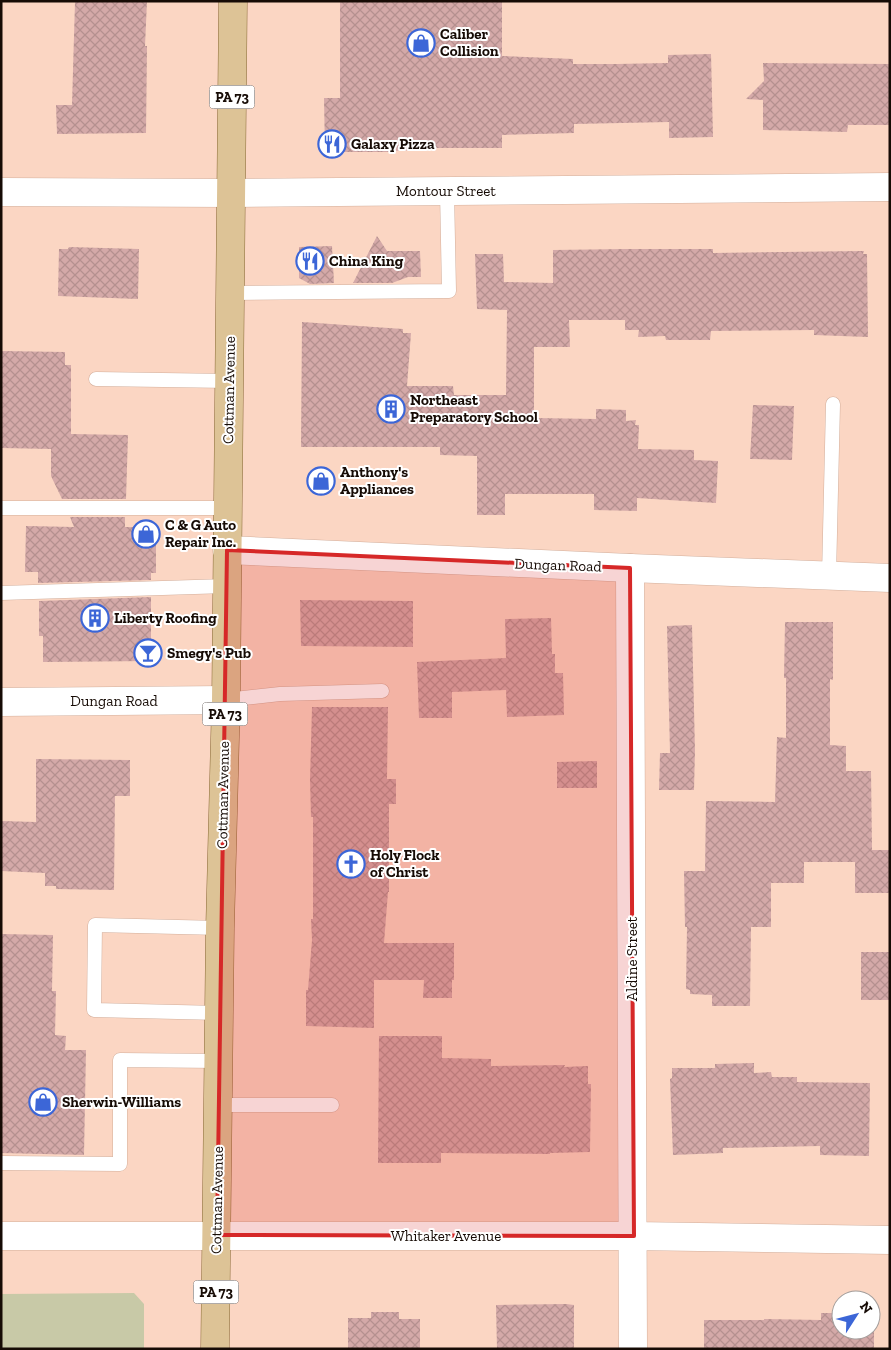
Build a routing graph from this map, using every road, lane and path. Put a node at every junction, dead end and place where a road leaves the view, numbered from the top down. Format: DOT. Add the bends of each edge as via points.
graph roads {
  1 [pos="233,1"];
  2 [pos="890,187"];
  3 [pos="448,191"];
  4 [pos="1,192"];
  5 [pos="232,193"];
  6 [pos="230,293"];
  7 [pos="96,379"];
  8 [pos="229,381"];
  9 [pos="833,404"];
  10 [pos="1,508"];
  11 [pos="228,508"];
  12 [pos="227,550"];
  13 [pos="630,568"];
  14 [pos="829,576"];
  15 [pos="890,578"];
  16 [pos="227,586"];
  17 [pos="1,593"];
  18 [pos="382,691"];
  19 [pos="226,700"];
  20 [pos="1,702"];
  21 [pos="220,928"];
  22 [pos="219,1012"];
  23 [pos="218,1060"];
  24 [pos="218,1105"];
  25 [pos="332,1105"];
  26 [pos="1,1163"];
  27 [pos="217,1235"];
  28 [pos="1,1236"];
  29 [pos="634,1236"];
  30 [pos="890,1240"];
  31 [pos="215,1349"];
  32 [pos="634,1349"];
  1 -- 5 [label="main road, Cottman Avenue / PA 73"];
  2 -- 3 [label="street, Montour Street"];
  3 -- 5 [label="street, Montour Street"];
  3 -- 6 [label="lane" via="449,291"];
  4 -- 5 [label="street, Montour Street"];
  5 -- 6 [label="main road, Cottman Avenue / PA 73"];
  6 -- 8 [label="main road, Cottman Avenue / PA 73"];
  7 -- 8 [label="lane"];
  8 -- 11 [label="main road, Cottman Avenue / PA 73"];
  9 -- 14 [label="lane"];
  10 -- 11 [label="lane"];
  11 -- 12 [label="main road, Cottman Avenue / PA 73"];
  12 -- 13 [label="street, Dungan Road"];
  12 -- 16 [label="main road, Cottman Avenue / PA 73"];
  13 -- 14 [label="street, Dungan Road"];
  13 -- 29 [label="street, Aldine Street"];
  14 -- 15 [label="street, Dungan Road"];
  16 -- 17 [label="lane"];
  16 -- 19 [label="main road, Cottman Avenue / PA 73"];
  18 -- 19 [label="lane" via="280,694"];
  19 -- 20 [label="street, Dungan Road"];
  19 -- 21 [label="main road, Cottman Avenue / PA 73"];
  21 -- 22 [label="main road, Cottman Avenue / PA 73"];
  21 -- 22 [label="lane" via="95,925 94,1010"];
  22 -- 23 [label="main road, Cottman Avenue / PA 73"];
  23 -- 24 [label="main road, Cottman Avenue / PA 73"];
  23 -- 26 [label="lane" via="120,1060 120,1164"];
  24 -- 25 [label="lane"];
  24 -- 27 [label="main road, Cottman Avenue / PA 73"];
  27 -- 28 [label="street, Whitaker Avenue"];
  27 -- 29 [label="street, Whitaker Avenue"];
  27 -- 31 [label="main road, Cottman Avenue / PA 73"];
  29 -- 30 [label="street, Whitaker Avenue"];
  29 -- 32 [label="street, Aldine Street"];
}
